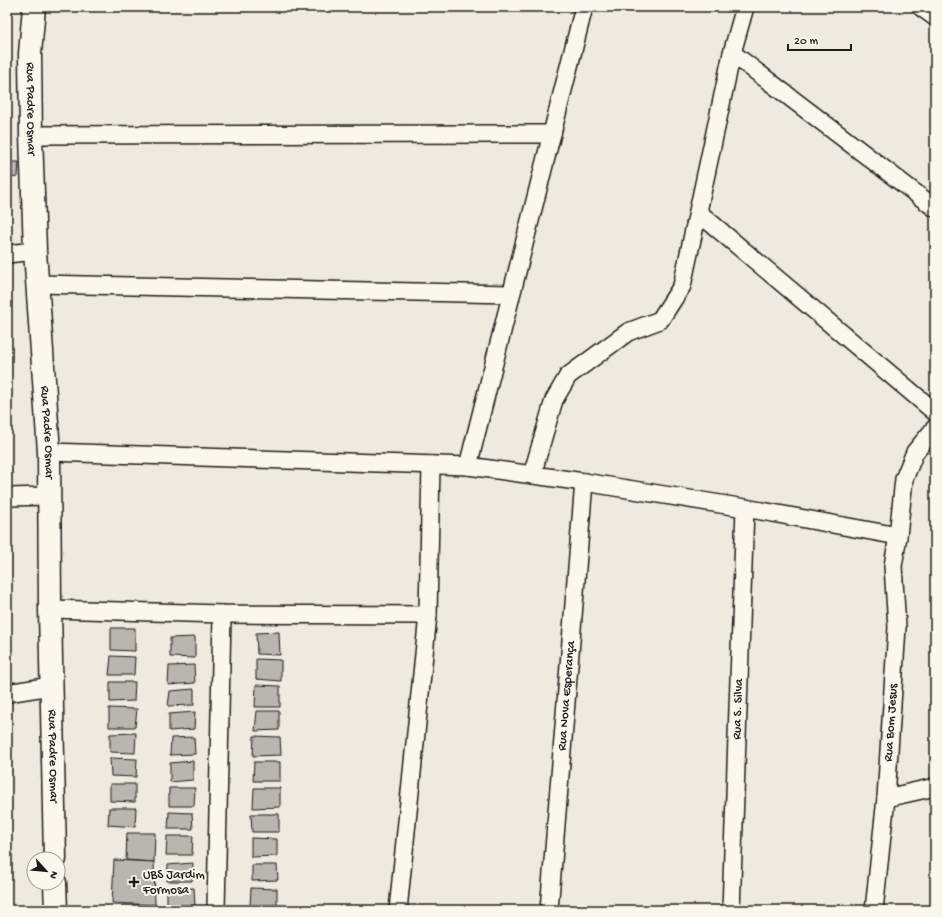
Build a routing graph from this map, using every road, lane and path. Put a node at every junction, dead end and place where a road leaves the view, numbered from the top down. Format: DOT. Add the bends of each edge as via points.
graph roads {
  1 [pos="34,7"];
  2 [pos="584,7"];
  3 [pos="745,7"];
  4 [pos="921,7"];
  5 [pos="935,17"];
  6 [pos="732,53"];
  7 [pos="552,134"];
  8 [pos="30,135"];
  9 [pos="935,208"];
  10 [pos="698,213"];
  11 [pos="35,251"];
  12 [pos="7,254"];
  13 [pos="37,284"];
  14 [pos="512,294"];
  15 [pos="935,412"];
  16 [pos="935,428"];
  17 [pos="49,452"];
  18 [pos="431,465"];
  19 [pos="468,466"];
  20 [pos="532,475"];
  21 [pos="584,482"];
  22 [pos="49,496"];
  23 [pos="7,497"];
  24 [pos="745,508"];
  25 [pos="898,536"];
  26 [pos="50,609"];
  27 [pos="222,614"];
  28 [pos="428,615"];
  29 [pos="51,686"];
  30 [pos="7,692"];
  31 [pos="935,787"];
  32 [pos="886,798"];
  33 [pos="55,851"];
  34 [pos="55,891"];
  35 [pos="56,910"];
  36 [pos="216,910"];
  37 [pos="398,910"];
  38 [pos="549,910"];
  39 [pos="731,910"];
  40 [pos="874,910"];
  1 -- 8 [label="street, Rua Padre Osmar" via="30,54"];
  2 -- 7 [label="street"];
  3 -- 6 [label="street"];
  4 -- 5 [label="street"];
  6 -- 9 [label="street"];
  6 -- 10 [label="street"];
  7 -- 8 [label="street"];
  7 -- 14 [label="street"];
  8 -- 11 [label="street, Rua Padre Osmar"];
  10 -- 15 [label="street"];
  10 -- 20 [label="street" via="682,286 660,320 628,332 568,376 554,400"];
  11 -- 12 [label="street"];
  11 -- 13 [label="street, Rua Padre Osmar"];
  13 -- 14 [label="street"];
  13 -- 17 [label="street, Rua Padre Osmar"];
  14 -- 19 [label="street"];
  16 -- 25 [label="street, Rua Bom Jesus" via="915,452 904,479"];
  17 -- 18 [label="street"];
  17 -- 22 [label="street, Rua Padre Osmar"];
  18 -- 19 [label="street"];
  18 -- 28 [label="street"];
  19 -- 20 [label="street"];
  20 -- 21 [label="street"];
  21 -- 24 [label="street"];
  21 -- 38 [label="street, Rua Nova Esperança"];
  22 -- 23 [label="street"];
  22 -- 26 [label="street, Rua Padre Osmar"];
  24 -- 25 [label="street"];
  24 -- 39 [label="street, Rua S. Silva"];
  25 -- 32 [label="street, Rua Bom Jesus" via="893,566 897,627"];
  26 -- 27 [label="street"];
  26 -- 29 [label="street, Rua Padre Osmar"];
  27 -- 28 [label="street"];
  27 -- 36 [label="street"];
  28 -- 37 [label="street"];
  29 -- 30 [label="street"];
  29 -- 33 [label="street, Rua Padre Osmar"];
  31 -- 32 [label="street"];
  32 -- 40 [label="street, Rua Bom Jesus"];
  34 -- 35 [label="street"];
}
